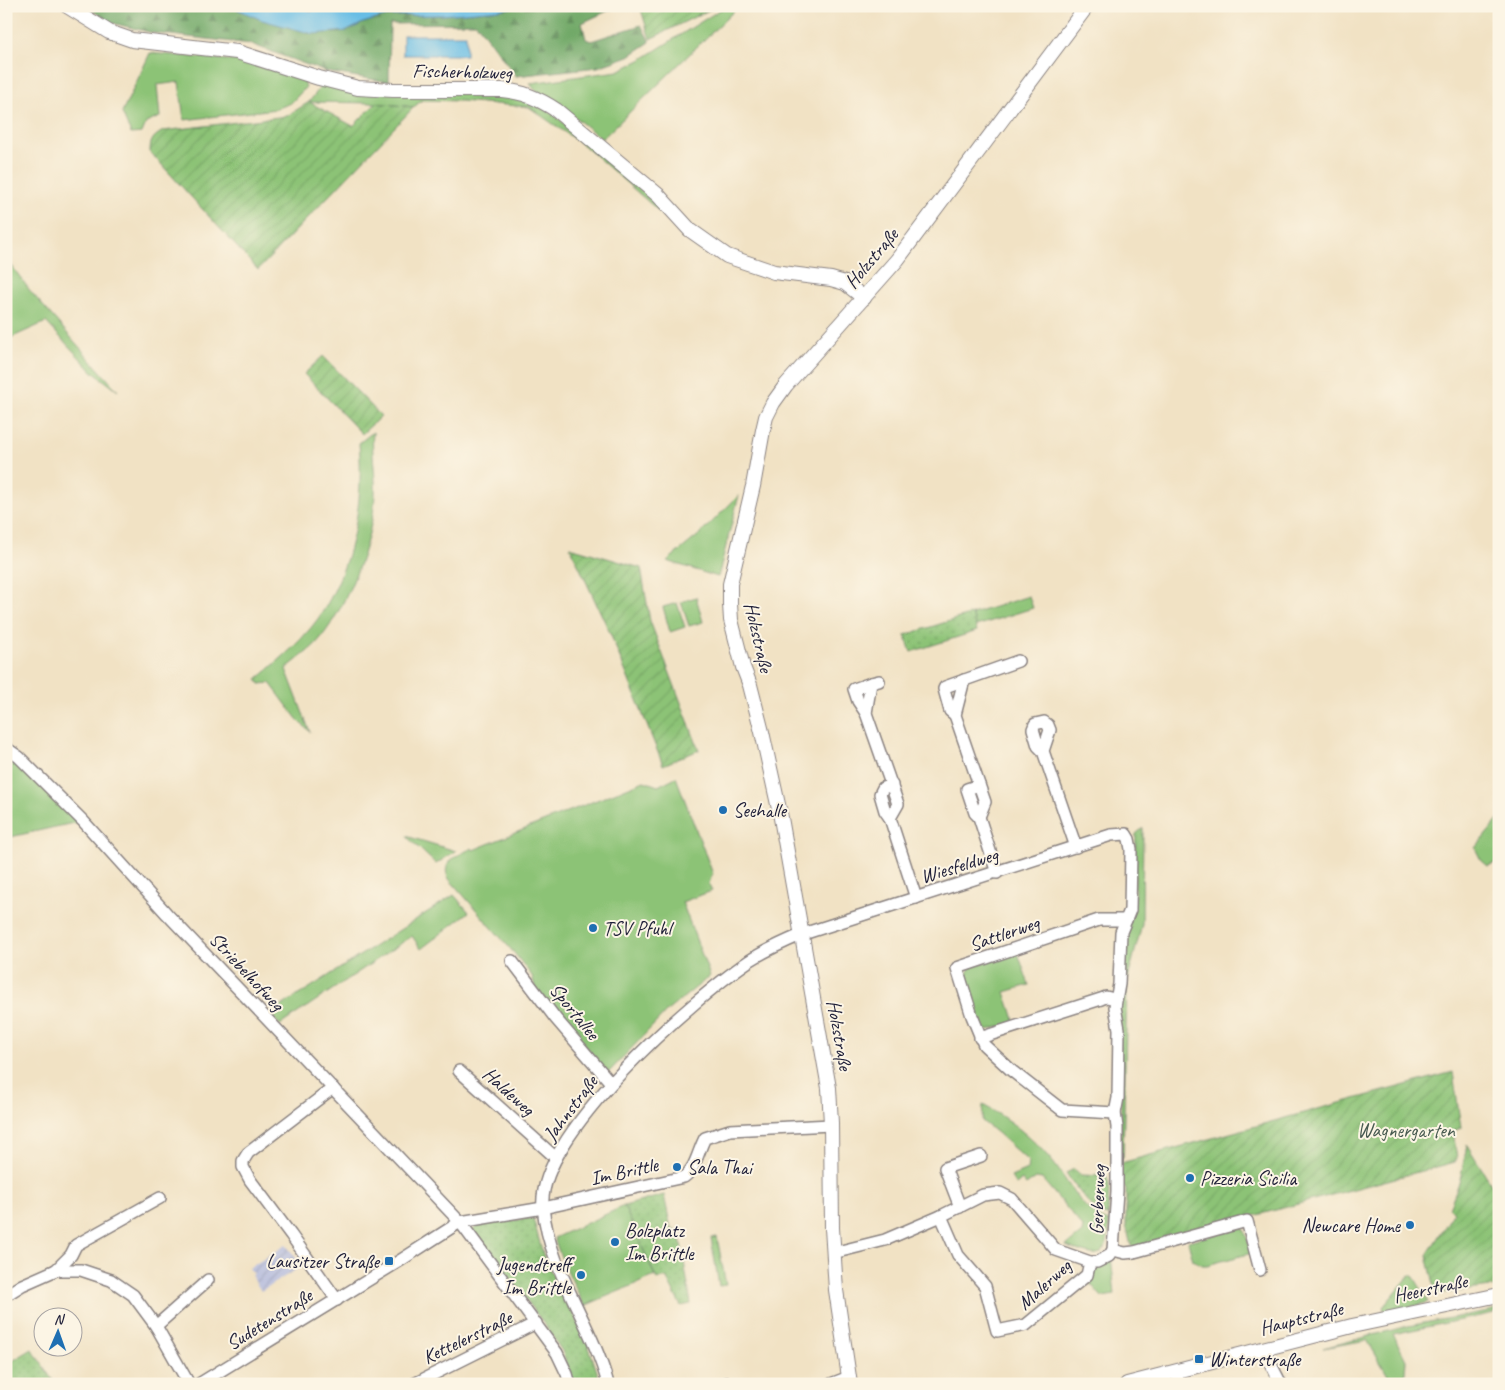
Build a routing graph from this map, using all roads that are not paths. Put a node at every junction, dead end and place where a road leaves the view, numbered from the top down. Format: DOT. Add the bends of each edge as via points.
graph roads {
  1 [pos="66,6"];
  2 [pos="1087,6"];
  3 [pos="864,298"];
  4 [pos="1018,662"];
  5 [pos="964,680"];
  6 [pos="866,713"];
  7 [pos="955,715"];
  8 [pos="6,748"];
  9 [pos="1043,751"];
  10 [pos="1126,834"];
  11 [pos="1076,847"];
  12 [pos="996,873"];
  13 [pos="916,898"];
  14 [pos="1126,920"];
  15 [pos="803,934"];
  16 [pos="512,961"];
  17 [pos="1115,999"];
  18 [pos="980,1038"];
  19 [pos="459,1071"];
  20 [pos="611,1083"];
  21 [pos="333,1088"];
  22 [pos="1115,1112"];
  23 [pos="831,1125"];
  24 [pos="981,1156"];
  25 [pos="556,1158"];
  26 [pos="160,1198"];
  27 [pos="960,1207"];
  28 [pos="543,1208"];
  29 [pos="941,1216"];
  30 [pos="460,1222"];
  31 [pos="1113,1250"];
  32 [pos="833,1253"];
  33 [pos="71,1255"];
  34 [pos="1090,1262"];
  35 [pos="56,1270"];
  36 [pos="81,1270"];
  37 [pos="1260,1270"];
  38 [pos="208,1280"];
  39 [pos="6,1294"];
  40 [pos="1499,1295"];
  41 [pos="337,1300"];
  42 [pos="1369,1322"];
  43 [pos="536,1323"];
  44 [pos="156,1326"];
  45 [pos="1263,1349"];
  46 [pos="1178,1377"];
  47 [pos="850,1380"];
  48 [pos="189,1384"];
  49 [pos="199,1384"];
  50 [pos="414,1384"];
  51 [pos="570,1384"];
  52 [pos="608,1384"];
  53 [pos="831,1384"];
  54 [pos="1127,1384"];
  55 [pos="1281,1384"];
  1 -- 3 [label="street, Fischerholzweg" via="109,32 132,40 237,52 358,88 502,90 540,99 658,195 690,230 727,256 774,272 845,283"];
  2 -- 3 [label="street, Holzstraße" via="903,252"];
  3 -- 15 [label="street, Holzstraße" via="786,385 766,417 730,584 731,620 767,753"];
  4 -- 5 [label="street"];
  5 -- 7 [label="street"];
  5 -- 7 [label="street" via="944,689 950,711"];
  6 -- 6 [label="street" via="875,682 854,689"];
  6 -- 13 [label="street" via="898,804 890,818"];
  7 -- 12 [label="street" via="985,802 979,817"];
  8 -- 21 [label="street, Striebelhofweg" via="62,800"];
  9 -- 11 [label="street"];
  10 -- 11 [label="street, Wiesfeldweg" via="1112,835"];
  10 -- 14 [label="street, Gerberweg" via="1131,849 1130,910"];
  11 -- 12 [label="street, Wiesfeldweg"];
  12 -- 13 [label="street, Wiesfeldweg"];
  13 -- 15 [label="street, Wiesfeldweg"];
  14 -- 17 [label="street, Gerberweg" via="1121,932 1120,984"];
  14 -- 18 [label="street, Sattlerweg" via="1099,920 956,968"];
  15 -- 20 [label="street, Jahnstraße" via="768,950 727,976 646,1047"];
  15 -- 23 [label="street, Holzstraße" via="831,1100"];
  16 -- 20 [label="street, Sportallee" via="560,1025"];
  17 -- 18 [label="street" via="1102,998"];
  17 -- 22 [label="street, Gerberweg" via="1119,1029"];
  18 -- 22 [label="street" via="1012,1072 1062,1110"];
  19 -- 25 [label="street, Haldeweg"];
  20 -- 25 [label="street, Jahnstraße"];
  21 -- 30 [label="street, Striebelhofweg"];
  21 -- 41 [label="street" via="248,1153 243,1167"];
  22 -- 31 [label="street, Gerberweg"];
  23 -- 28 [label="street, Im Brittle" via="727,1130 706,1138 692,1170 684,1177"];
  23 -- 32 [label="street, Holzstraße"];
  24 -- 27 [label="street" via="944,1168"];
  25 -- 28 [label="street, Jahnstraße" via="544,1189"];
  26 -- 33 [label="street" via="76,1245"];
  27 -- 29 [label="street, Gerberweg"];
  27 -- 34 [label="street, Gerberweg" via="993,1193 1006,1194 1056,1250"];
  28 -- 30 [label="street, Im Brittle"];
  28 -- 52 [label="street, Jahnstraße" via="557,1266 593,1341"];
  29 -- 32 [label="street, Gerberweg" via="885,1240"];
  29 -- 34 [label="street, Malerweg" via="958,1255 985,1286 997,1331 1026,1326 1087,1275"];
  30 -- 41 [label="street, Sudetenstraße"];
  30 -- 43 [label="street, Striebelhofweg"];
  31 -- 34 [label="street, Gerberweg" via="1104,1260"];
  31 -- 37 [label="street" via="1134,1252 1247,1221"];
  32 -- 47 [label="street, Holzstraße"];
  33 -- 35 [label="street"];
  33 -- 36 [label="street"];
  35 -- 36 [label="street"];
  35 -- 39 [label="street"];
  36 -- 44 [label="street" via="111,1280 133,1295"];
  38 -- 44 [label="street"];
  40 -- 42 [label="street, Heerstraße"];
  41 -- 49 [label="street, Sudetenstraße"];
  42 -- 45 [label="street, Hauptstraße"];
  43 -- 50 [label="street, Kettelerstraße"];
  43 -- 51 [label="street, Striebelhofweg" via="557,1353"];
  44 -- 48 [label="street"];
  45 -- 46 [label="street, Hauptstraße"];
  45 -- 55 [label="street"];
  46 -- 54 [label="street, Hauptstraße"];
  47 -- 53 [label="street"];
}
